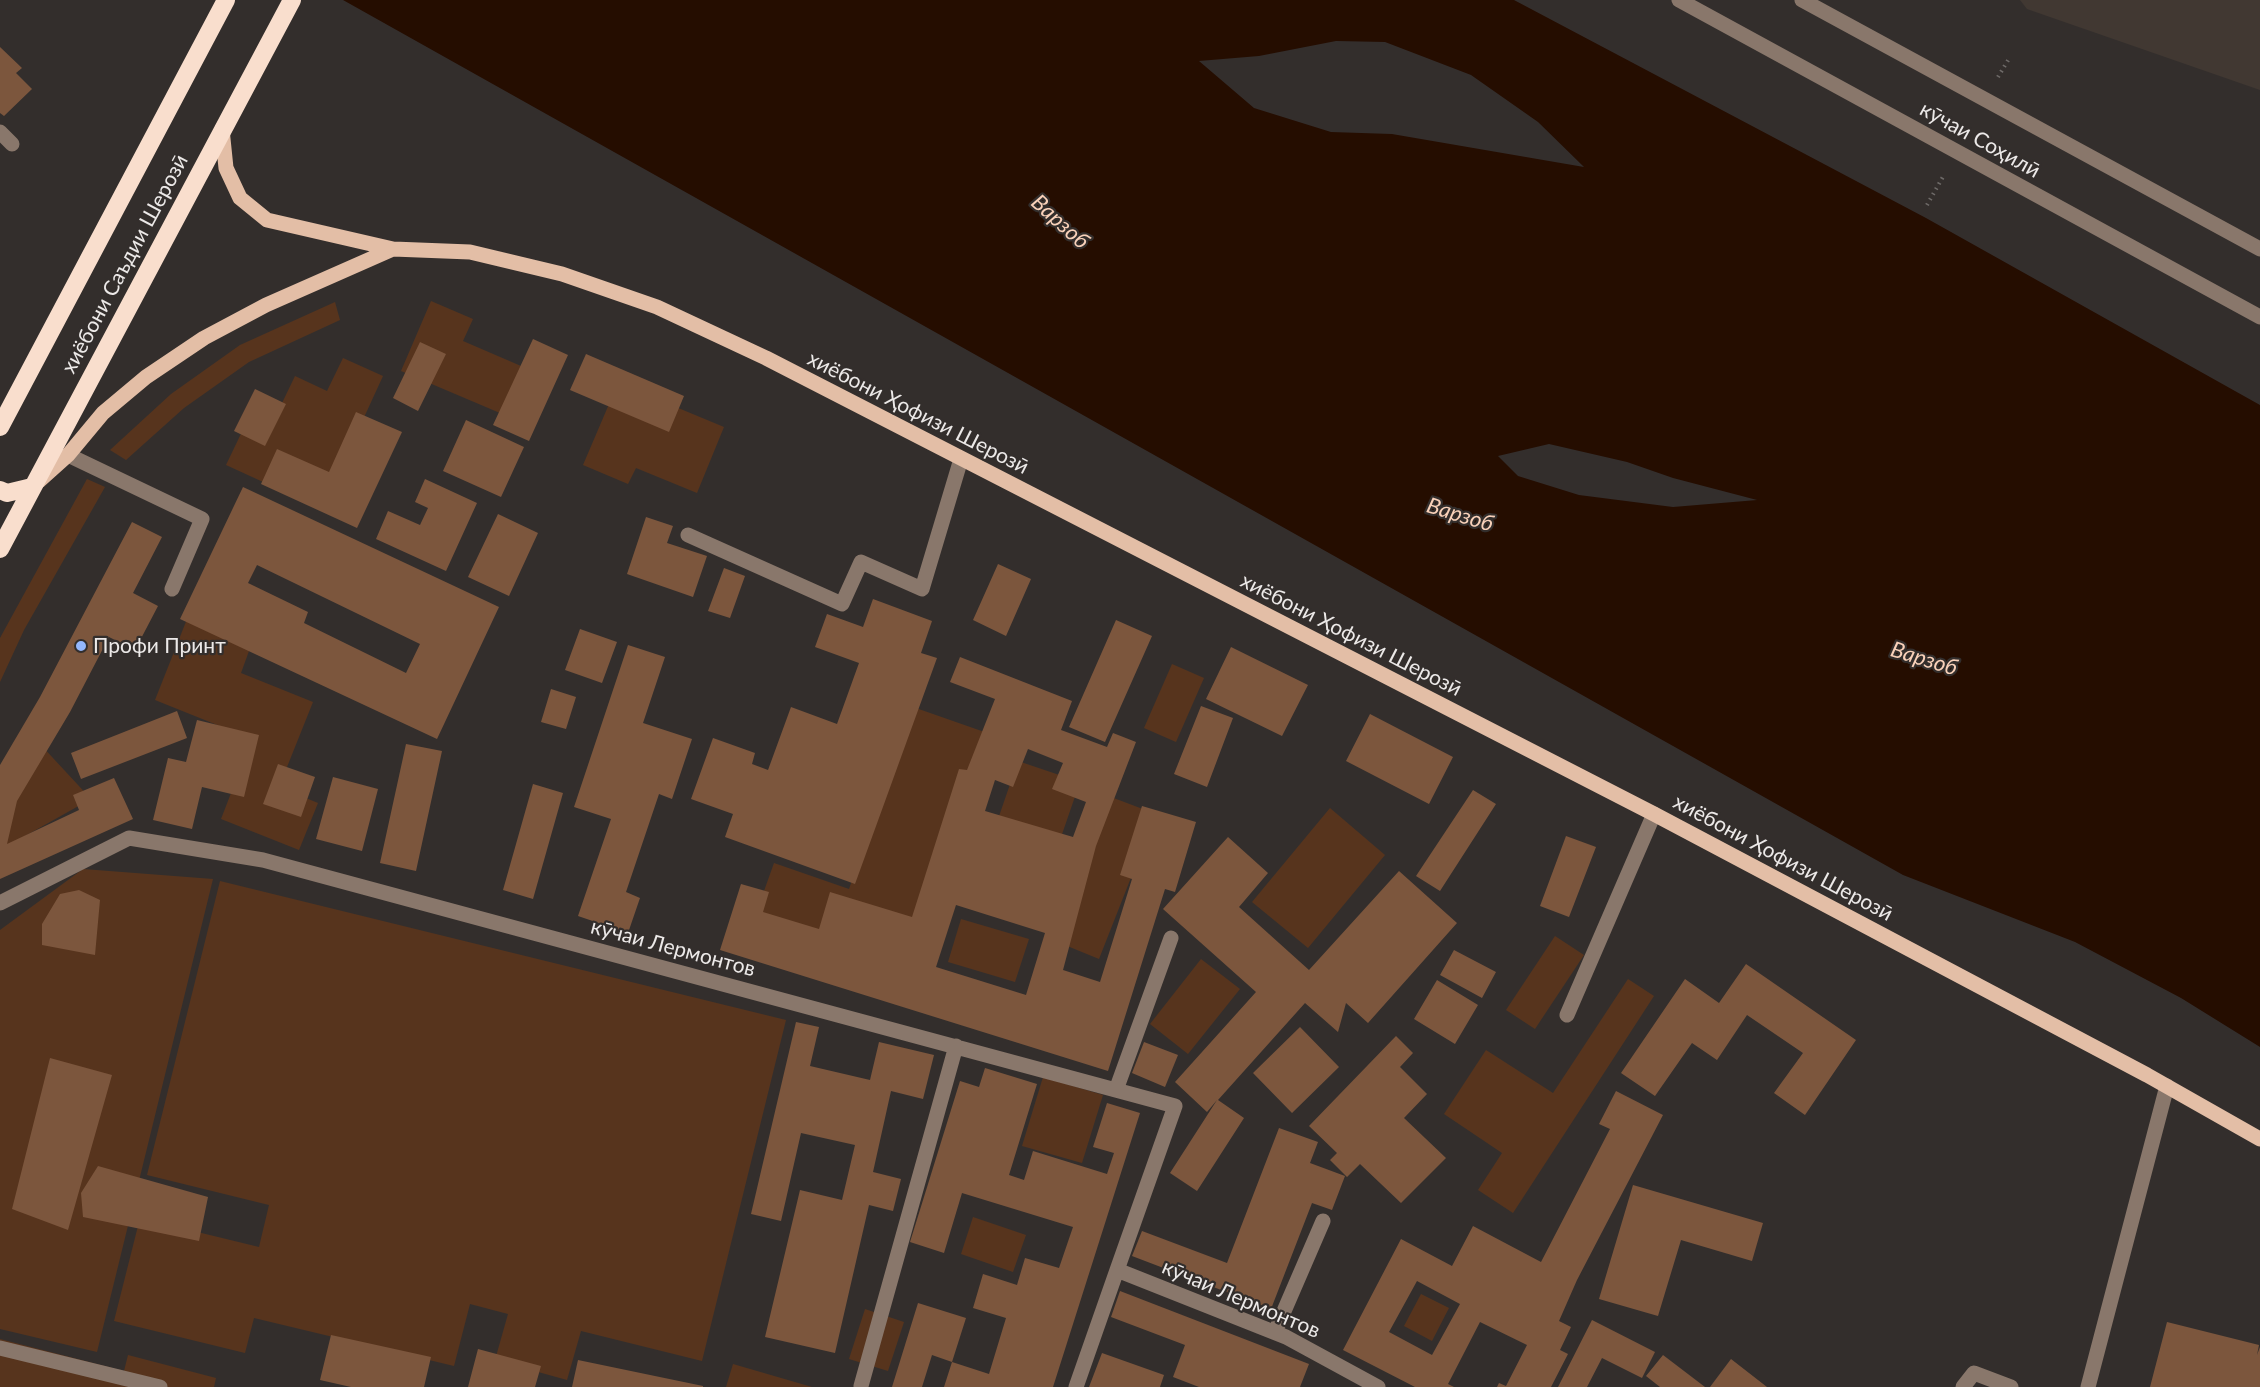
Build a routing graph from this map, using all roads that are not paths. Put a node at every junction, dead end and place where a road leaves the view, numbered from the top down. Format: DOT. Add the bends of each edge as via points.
graph roads {
  1 [pos="226,0"];
  2 [pos="292,0"];
  3 [pos="1680,0"];
  4 [pos="1802,0"];
  5 [pos="222,129"];
  6 [pos="0,132"];
  7 [pos="12,144"];
  8 [pos="393,249"];
  9 [pos="2260,249"];
  10 [pos="2260,317"];
  11 [pos="0,427"];
  12 [pos="68,455"];
  13 [pos="961,459"];
  14 [pos="32,487"];
  15 [pos="0,490"];
  16 [pos="688,535"];
  17 [pos="0,549"];
  18 [pos="172,589"];
  19 [pos="1654,814"];
  20 [pos="0,903"];
  21 [pos="1171,938"];
  22 [pos="1567,1015"];
  23 [pos="956,1046"];
  24 [pos="2167,1086"];
  25 [pos="1116,1090"];
  26 [pos="2260,1139"];
  27 [pos="1323,1221"];
  28 [pos="1117,1270"];
  29 [pos="1275,1332"];
  30 [pos="0,1348"];
  31 [pos="861,1386"];
  32 [pos="160,1387"];
  33 [pos="1076,1387"];
  34 [pos="1378,1387"];
  35 [pos="1963,1387"];
  36 [pos="2011,1387"];
  37 [pos="2088,1387"];
  1 -- 11 [label="highway, хиёбони Саъдии Шерозӣ"];
  2 -- 5 [label="highway, хиёбони Саъдии Шерозӣ"];
  3 -- 10 [label="street, кӯчаи Соҳилӣ"];
  4 -- 9 [label="street, кӯчаи Соҳилӣ"];
  5 -- 8 [label="main road, хиёбони Ҳофизи Шерозӣ" via="226,168 240,198 267,220"];
  5 -- 14 [label="highway, хиёбони Саъдии Шерозӣ"];
  6 -- 7 [label="street"];
  8 -- 12 [label="main road" via="266,305 204,338 146,377 103,413"];
  8 -- 13 [label="main road, хиёбони Ҳофизи Шерозӣ" via="470,252 562,274 657,307 766,358"];
  12 -- 14 [label="main road"];
  12 -- 18 [label="street" via="202,519"];
  13 -- 16 [label="street" via="922,589 861,562 842,604"];
  13 -- 19 [label="main road, хиёбони Ҳофизи Шерозӣ"];
  14 -- 15 [label="highway" via="7,493"];
  14 -- 17 [label="highway, хиёбони Саъдии Шерозӣ"];
  19 -- 22 [label="street"];
  19 -- 24 [label="main road, хиёбони Ҳофизи Шерозӣ"];
  20 -- 23 [label="street, кӯчаи Лермонтов" via="129,838 263,860"];
  21 -- 25 [label="street"];
  23 -- 25 [label="street, кӯчаи Лермонтов"];
  23 -- 31 [label="street"];
  24 -- 26 [label="main road, хиёбони Ҳофизи Шерозӣ"];
  24 -- 37 [label="street"];
  25 -- 28 [label="street, кӯчаи Лермонтов" via="1175,1106"];
  27 -- 29 [label="street"];
  28 -- 29 [label="street, кӯчаи Лермонтов"];
  28 -- 33 [label="street, кӯчаи Лермонтов"];
  29 -- 34 [label="street, кӯчаи Лермонтов"];
  30 -- 32 [label="street"];
  35 -- 36 [label="street" via="1974,1374"];
}
